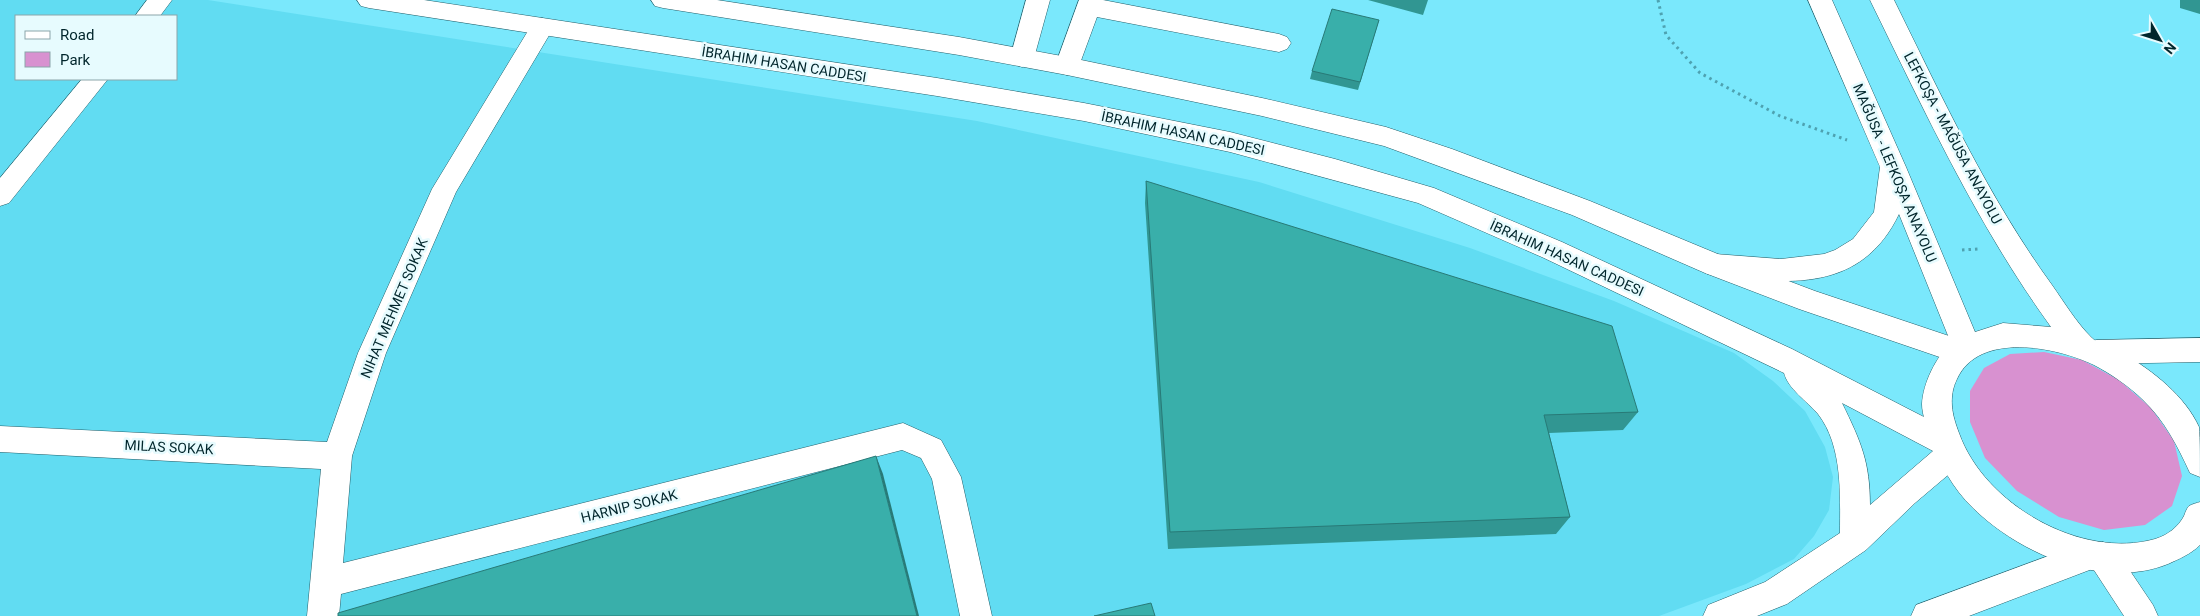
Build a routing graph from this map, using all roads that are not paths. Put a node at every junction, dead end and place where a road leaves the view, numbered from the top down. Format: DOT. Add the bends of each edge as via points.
graph roads {
  1 [pos="160,0"];
  2 [pos="369,0"];
  3 [pos="663,0"];
  4 [pos="1038,0"];
  5 [pos="1820,0"];
  6 [pos="1882,0"];
  7 [pos="1090,4"];
  8 [pos="148,15"];
  9 [pos="542,26"];
  10 [pos="1279,43"];
  11 [pos="1022,58"];
  12 [pos="1067,66"];
  13 [pos="95,80"];
  14 [pos="1891,161"];
  15 [pos="0,195"];
  16 [pos="1715,265"];
  17 [pos="2088,349"];
  18 [pos="1964,350"];
  19 [pos="2200,350"];
  20 [pos="1782,358"];
  21 [pos="0,439"];
  22 [pos="1948,448"];
  23 [pos="337,456"];
  24 [pos="2200,463"];
  25 [pos="2200,516"];
  26 [pos="1855,540"];
  27 [pos="2096,556"];
  28 [pos="325,583"];
  29 [pos="323,616"];
  30 [pos="976,616"];
  31 [pos="1719,616"];
  32 [pos="1927,616"];
  33 [pos="2142,616"];
  1 -- 8 [label="main road"];
  2 -- 9 [label="main road, İBRAHIM HASAN CADDESI"];
  3 -- 11 [label="main road"];
  4 -- 11 [label="main road"];
  5 -- 14 [label="main road, MAĞUSA - LEFKOŞA ANAYOLU"];
  6 -- 17 [label="main road, LEFKOŞA - MAĞUSA ANAYOLU" via="1964,166 2011,246 2038,287"];
  7 -- 10 [label="main road"];
  7 -- 12 [label="main road"];
  9 -- 20 [label="main road, İBRAHIM HASAN CADDESI" via="1084,112 1230,142 1335,169 1434,199 1553,250"];
  9 -- 23 [label="main road, NIHAT MEHMET SOKAK" via="445,189 372,353"];
  11 -- 12 [label="main road"];
  12 -- 16 [label="main road" via="1386,137 1581,208"];
  13 -- 15 [label="main road"];
  14 -- 16 [label="main road" via="1886,214 1860,249 1814,269"];
  14 -- 18 [label="main road, MAĞUSA - LEFKOŞA ANAYOLU"];
  16 -- 18 [label="main road" via="1809,301"];
  17 -- 18 [label="main road" via="2039,336 1999,336"];
  17 -- 19 [label="main road"];
  17 -- 24 [label="main road" via="2136,376 2169,407 2194,443"];
  18 -- 22 [label="main road" via="1942,376 1936,407"];
  20 -- 22 [label="main road, İBRAHIM HASAN CADDESI"];
  20 -- 26 [label="main road" via="1829,406 1848,445 1855,482"];
  21 -- 23 [label="main road, MILAS SOKAK"];
  22 -- 26 [label="main road"];
  22 -- 27 [label="main road" via="1968,481 1986,500 2022,528 2055,545"];
  23 -- 28 [label="main road, NIHAT MEHMET SOKAK"];
  25 -- 27 [label="main road" via="2187,537 2162,553 2128,560"];
  26 -- 31 [label="main road" via="1776,593"];
  27 -- 32 [label="main road"];
  27 -- 33 [label="main road"];
  28 -- 29 [label="main road, NIHAT MEHMET SOKAK"];
  28 -- 30 [label="main road" via="903,436 931,448 946,477"];
}
